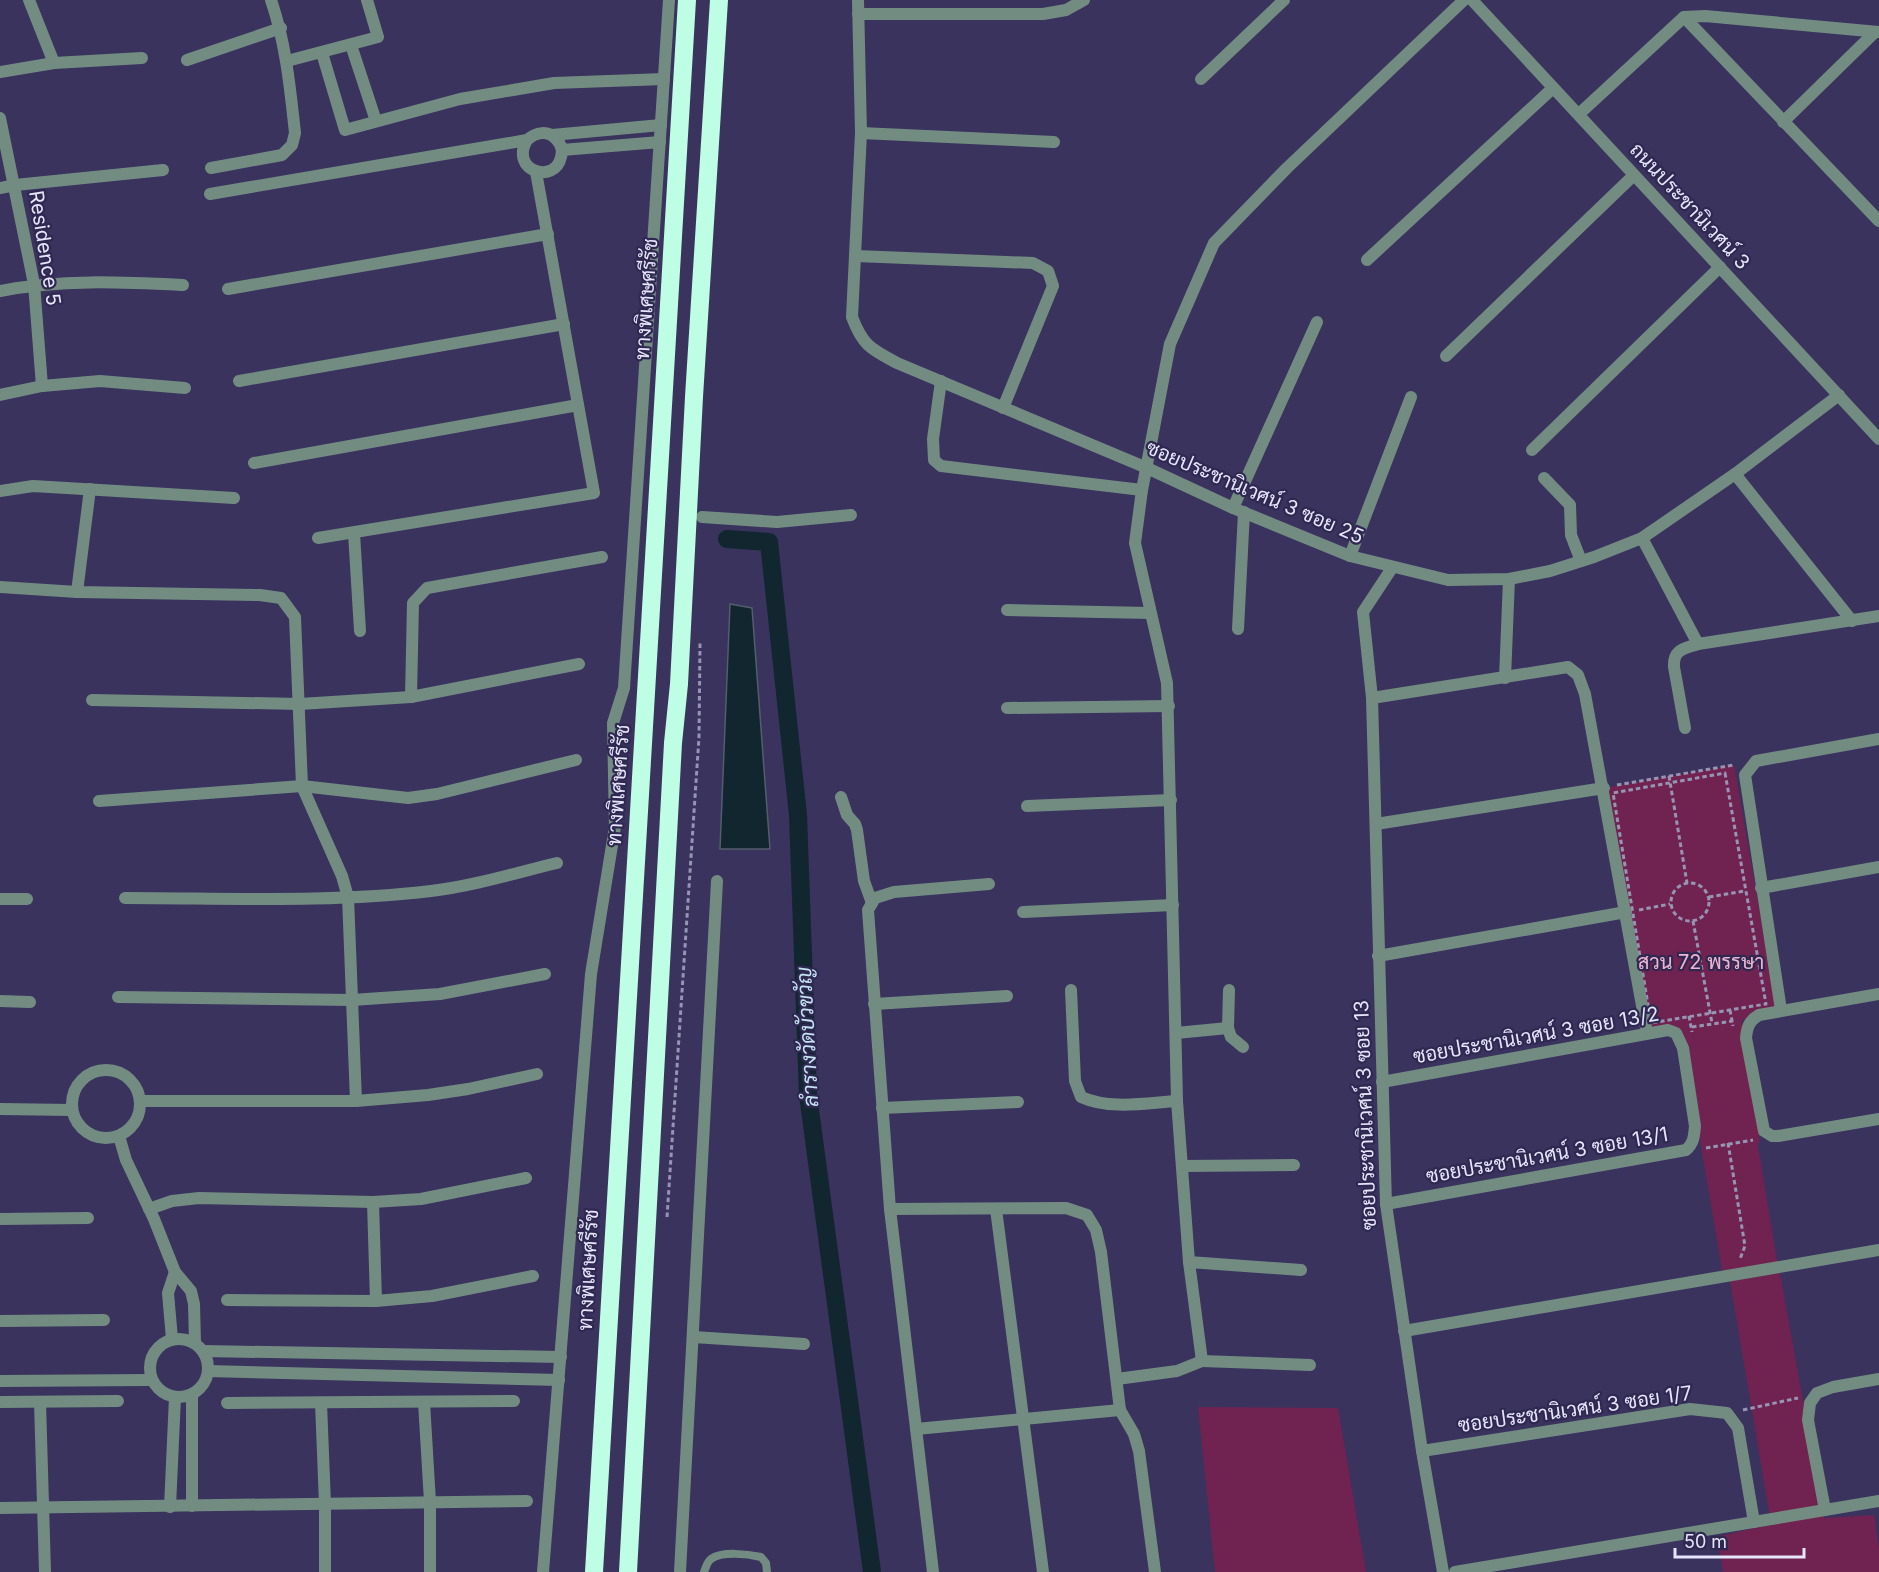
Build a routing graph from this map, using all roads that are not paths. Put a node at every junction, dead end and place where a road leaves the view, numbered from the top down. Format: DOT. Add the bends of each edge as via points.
graph roads {
  1 [pos="29,0"];
  2 [pos="271,0"];
  3 [pos="367,0"];
  4 [pos="669,0"];
  5 [pos="687,0"];
  6 [pos="719,0"];
  7 [pos="858,0"];
  8 [pos="1084,0"];
  9 [pos="1284,0"];
  10 [pos="1464,0"];
  11 [pos="1473,0"];
  12 [pos="858,14"];
  13 [pos="1684,17"];
  14 [pos="281,28"];
  15 [pos="1877,32"];
  16 [pos="351,45"];
  17 [pos="321,53"];
  18 [pos="142,58"];
  19 [pos="187,60"];
  20 [pos="287,61"];
  21 [pos="54,63"];
  22 [pos="0,72"];
  23 [pos="663,79"];
  24 [pos="1200,79"];
  25 [pos="1553,88"];
  26 [pos="1579,114"];
  27 [pos="0,118"];
  28 [pos="376,121"];
  29 [pos="1783,122"];
  30 [pos="661,125"];
  31 [pos="861,133"];
  32 [pos="552,135"];
  33 [pos="527,140"];
  34 [pos="660,142"];
  35 [pos="1054,142"];
  36 [pos="562,150"];
  37 [pos="211,168"];
  38 [pos="163,170"];
  39 [pos="536,171"];
  40 [pos="1634,175"];
  41 [pos="15,185"];
  42 [pos="0,188"];
  43 [pos="210,194"];
  44 [pos="1874,207"];
  45 [pos="1879,221"];
  46 [pos="548,234"];
  47 [pos="856,256"];
  48 [pos="1367,260"];
  49 [pos="1720,267"];
  50 [pos="34,284"];
  51 [pos="183,285"];
  52 [pos="228,289"];
  53 [pos="0,291"];
  54 [pos="1317,322"];
  55 [pos="564,324"];
  56 [pos="1446,356"];
  57 [pos="239,381"];
  58 [pos="941,381"];
  59 [pos="42,386"];
  60 [pos="185,388"];
  61 [pos="0,395"];
  62 [pos="1839,395"];
  63 [pos="1411,398"];
  64 [pos="578,405"];
  65 [pos="1003,408"];
  66 [pos="1879,439"];
  67 [pos="1532,450"];
  68 [pos="254,462"];
  69 [pos="1147,468"];
  70 [pos="1735,474"];
  71 [pos="1544,478"];
  72 [pos="90,489"];
  73 [pos="1142,490"];
  74 [pos="0,491"];
  75 [pos="234,498"];
  76 [pos="1238,510"];
  77 [pos="851,515"];
  78 [pos="702,518"];
  79 [pos="354,533"];
  80 [pos="318,538"];
  81 [pos="1642,538"];
  82 [pos="1350,556"];
  83 [pos="602,557"];
  84 [pos="1581,561"];
  85 [pos="1392,568"];
  86 [pos="1509,579"];
  87 [pos="0,587"];
  88 [pos="77,592"];
  89 [pos="1007,610"];
  90 [pos="1150,613"];
  91 [pos="1879,616"];
  92 [pos="1852,621"];
  93 [pos="360,630"];
  94 [pos="1238,630"];
  95 [pos="1698,644"];
  96 [pos="579,664"];
  97 [pos="1505,678"];
  98 [pos="411,697"];
  99 [pos="1372,698"];
  100 [pos="92,700"];
  101 [pos="300,704"];
  102 [pos="1168,706"];
  103 [pos="1007,708"];
  104 [pos="1685,728"];
  105 [pos="1879,739"];
  106 [pos="576,760"];
  107 [pos="302,786"];
  108 [pos="1604,788"];
  109 [pos="841,797"];
  110 [pos="1171,800"];
  111 [pos="99,801"];
  112 [pos="1027,806"];
  113 [pos="1376,824"];
  114 [pos="557,863"];
  115 [pos="1879,867"];
  116 [pos="717,881"];
  117 [pos="989,885"];
  118 [pos="1758,889"];
  119 [pos="348,897"];
  120 [pos="125,898"];
  121 [pos="0,899"];
  122 [pos="27,899"];
  123 [pos="872,903"];
  124 [pos="1173,905"];
  125 [pos="1023,912"];
  126 [pos="1629,912"];
  127 [pos="1378,956"];
  128 [pos="545,974"];
  129 [pos="1071,990"];
  130 [pos="1229,990"];
  131 [pos="1879,994"];
  132 [pos="1007,996"];
  133 [pos="118,997"];
  134 [pos="352,1000"];
  135 [pos="0,1001"];
  136 [pos="30,1002"];
  137 [pos="874,1004"];
  138 [pos="1780,1010"];
  139 [pos="1228,1028"];
  140 [pos="1176,1033"];
  141 [pos="1647,1033"];
  142 [pos="1242,1047"];
  143 [pos="537,1074"];
  144 [pos="1383,1082"];
  145 [pos="1689,1087"];
  146 [pos="140,1101"];
  147 [pos="356,1101"];
  148 [pos="1177,1101"];
  149 [pos="1018,1102"];
  150 [pos="882,1108"];
  151 [pos="0,1109"];
  152 [pos="72,1110"];
  153 [pos="1879,1119"];
  154 [pos="119,1136"];
  155 [pos="1294,1165"];
  156 [pos="1182,1166"];
  157 [pos="526,1178"];
  158 [pos="373,1202"];
  159 [pos="1386,1204"];
  160 [pos="149,1209"];
  161 [pos="890,1209"];
  162 [pos="996,1209"];
  163 [pos="88,1218"];
  164 [pos="0,1219"];
  165 [pos="1879,1250"];
  166 [pos="1189,1262"];
  167 [pos="1301,1270"];
  168 [pos="175,1272"];
  169 [pos="533,1276"];
  170 [pos="227,1300"];
  171 [pos="376,1301"];
  172 [pos="0,1320"];
  173 [pos="104,1320"];
  174 [pos="1404,1331"];
  175 [pos="693,1337"];
  176 [pos="172,1339"];
  177 [pos="804,1344"];
  178 [pos="199,1347"];
  179 [pos="561,1357"];
  180 [pos="1202,1361"];
  181 [pos="1311,1365"];
  182 [pos="208,1371"];
  183 [pos="1117,1379"];
  184 [pos="1879,1379"];
  185 [pos="152,1380"];
  186 [pos="559,1380"];
  187 [pos="0,1381"];
  188 [pos="192,1394"];
  189 [pos="175,1397"];
  190 [pos="118,1401"];
  191 [pos="514,1401"];
  192 [pos="0,1402"];
  193 [pos="40,1402"];
  194 [pos="424,1402"];
  195 [pos="227,1403"];
  196 [pos="321,1403"];
  197 [pos="1120,1410"];
  198 [pos="1023,1419"];
  199 [pos="916,1429"];
  200 [pos="1422,1451"];
  201 [pos="527,1501"];
  202 [pos="1879,1501"];
  203 [pos="430,1502"];
  204 [pos="325,1504"];
  205 [pos="192,1506"];
  206 [pos="43,1507"];
  207 [pos="170,1507"];
  208 [pos="0,1508"];
  209 [pos="1825,1510"];
  210 [pos="1754,1522"];
  211 [pos="45,1572"];
  212 [pos="325,1572"];
  213 [pos="430,1572"];
  214 [pos="543,1572"];
  215 [pos="594,1572"];
  216 [pos="628,1572"];
  217 [pos="680,1572"];
  218 [pos="704,1572"];
  219 [pos="767,1572"];
  220 [pos="933,1572"];
  221 [pos="1043,1572"];
  222 [pos="1155,1572"];
  223 [pos="1443,1572"];
  224 [pos="1455,1572"];
  1 -- 21 [label="street"];
  2 -- 14 [label="street"];
  3 -- 16 [label="street" via="378,37"];
  4 -- 23 [label="street"];
  5 -- 215 [label="highway, ทางพิเศษศรีรัช"];
  6 -- 216 [label="highway"];
  7 -- 12 [label="street"];
  8 -- 12 [label="street" via="1066,10 1043,14"];
  9 -- 24 [label="street"];
  10 -- 69 [label="street" via="1214,243 1170,344"];
  11 -- 25 [label="street, ถนนประชานิเวศน์ 3"];
  12 -- 31 [label="street"];
  13 -- 15 [label="street"];
  13 -- 26 [label="street"];
  13 -- 29 [label="street"];
  14 -- 19 [label="street"];
  14 -- 20 [label="street"];
  15 -- 29 [label="street"];
  16 -- 17 [label="street"];
  16 -- 28 [label="street"];
  17 -- 20 [label="street"];
  17 -- 28 [label="street" via="345,130"];
  18 -- 21 [label="street"];
  20 -- 37 [label="street" via="295,133 292,144 282,155"];
  21 -- 22 [label="street"];
  23 -- 28 [label="street" via="554,83 460,99"];
  23 -- 30 [label="street"];
  25 -- 26 [label="street, ถนนประชานิเวศน์ 3"];
  25 -- 48 [label="street"];
  26 -- 40 [label="street, ถนนประชานิเวศน์ 3"];
  27 -- 41 [label="street, Residence 5"];
  29 -- 44 [label="street"];
  30 -- 32 [label="street"];
  30 -- 34 [label="street"];
  31 -- 35 [label="street"];
  31 -- 47 [label="street"];
  32 -- 33 [label="street" via="538,134"];
  32 -- 36 [label="street"];
  33 -- 39 [label="street" via="523,158"];
  33 -- 43 [label="street"];
  34 -- 36 [label="street"];
  34 -- 179 [label="street" via="624,688 613,723 615,827 591,974"];
  36 -- 39 [label="street" via="555,168"];
  38 -- 41 [label="street"];
  39 -- 46 [label="street"];
  40 -- 49 [label="street, ถนนประชานิเวศน์ 3"];
  40 -- 56 [label="street"];
  41 -- 42 [label="street"];
  41 -- 50 [label="street, Residence 5"];
  44 -- 45 [label="street"];
  46 -- 52 [label="street"];
  46 -- 55 [label="street"];
  47 -- 58 [label="street, ซอยประชานิเวศน์ 3 ซอย 25" via="852,317 860,338 875,352"];
  47 -- 65 [label="street" via="1033,263 1048,271 1053,286"];
  49 -- 62 [label="street, ถนนประชานิเวศน์ 3"];
  49 -- 67 [label="street"];
  50 -- 51 [label="street"];
  50 -- 53 [label="street"];
  50 -- 59 [label="street, Residence 5"];
  54 -- 76 [label="street"];
  55 -- 57 [label="street"];
  55 -- 64 [label="street"];
  58 -- 65 [label="street, ซอยประชานิเวศน์ 3 ซอย 25"];
  58 -- 73 [label="street" via="932,448 936,464"];
  59 -- 60 [label="street" via="100,381"];
  59 -- 61 [label="street"];
  62 -- 66 [label="street, ถนนประชานิเวศน์ 3"];
  62 -- 70 [label="street, ซอยประชานิเวศน์ 3 ซอย 25"];
  63 -- 82 [label="street"];
  64 -- 68 [label="street"];
  64 -- 79 [label="street" via="594,493"];
  65 -- 69 [label="street, ซอยประชานิเวศน์ 3 ซอย 25"];
  69 -- 73 [label="street"];
  69 -- 76 [label="street, ซอยประชานิเวศน์ 3 ซอย 25"];
  70 -- 81 [label="street, ซอยประชานิเวศน์ 3 ซอย 25"];
  70 -- 92 [label="street"];
  71 -- 84 [label="street" via="1570,506 1571,535"];
  72 -- 74 [label="street" via="33,486"];
  72 -- 75 [label="street"];
  72 -- 88 [label="street"];
  73 -- 90 [label="street" via="1135,543"];
  76 -- 82 [label="street, ซอยประชานิเวศน์ 3 ซอย 25"];
  76 -- 94 [label="street"];
  77 -- 78 [label="street" via="777,522"];
  79 -- 80 [label="street"];
  79 -- 93 [label="street"];
  81 -- 84 [label="street, ซอยประชานิเวศน์ 3 ซอย 25"];
  81 -- 95 [label="street"];
  82 -- 85 [label="street, ซอยประชานิเวศน์ 3 ซอย 25"];
  83 -- 98 [label="street" via="427,588 413,603"];
  84 -- 86 [label="street, ซอยประชานิเวศน์ 3 ซอย 25"];
  85 -- 86 [label="street, ซอยประชานิเวศน์ 3 ซอย 25" via="1448,580"];
  85 -- 99 [label="street, ซอยประชานิเวศน์ 3 ซอย 13" via="1363,612"];
  86 -- 97 [label="street"];
  87 -- 88 [label="street"];
  88 -- 101 [label="street" via="281,598 295,617"];
  89 -- 90 [label="street"];
  90 -- 102 [label="street" via="1164,667"];
  91 -- 92 [label="street"];
  92 -- 95 [label="street"];
  95 -- 104 [label="street" via="1673,658"];
  96 -- 98 [label="street"];
  97 -- 99 [label="street"];
  97 -- 108 [label="street" via="1568,667 1578,675"];
  98 -- 101 [label="street"];
  99 -- 113 [label="street, ซอยประชานิเวศน์ 3 ซอย 13"];
  100 -- 101 [label="street"];
  101 -- 107 [label="street"];
  102 -- 103 [label="street"];
  102 -- 110 [label="street"];
  105 -- 118 [label="street" via="1756,761 1748,768 1745,782"];
  106 -- 107 [label="street" via="408,798"];
  107 -- 111 [label="street"];
  107 -- 119 [label="street"];
  108 -- 113 [label="street"];
  108 -- 126 [label="street"];
  109 -- 123 [label="street" via="857,830 864,881"];
  110 -- 112 [label="street"];
  110 -- 124 [label="street"];
  113 -- 127 [label="street, ซอยประชานิเวศน์ 3 ซอย 13"];
  114 -- 119 [label="street" via="453,888"];
  115 -- 118 [label="street"];
  116 -- 175 [label="street"];
  117 -- 123 [label="street" via="894,892 875,898"];
  118 -- 138 [label="street"];
  119 -- 120 [label="street"];
  119 -- 134 [label="street"];
  121 -- 122 [label="street"];
  123 -- 137 [label="street" via="868,910"];
  124 -- 125 [label="street"];
  124 -- 140 [label="street"];
  126 -- 127 [label="street"];
  126 -- 141 [label="street"];
  127 -- 144 [label="street, ซอยประชานิเวศน์ 3 ซอย 13"];
  128 -- 134 [label="street" via="440,994"];
  129 -- 148 [label="street" via="1074,1081 1081,1097 1108,1104"];
  130 -- 139 [label="street"];
  131 -- 138 [label="street"];
  132 -- 137 [label="street"];
  133 -- 134 [label="street"];
  134 -- 147 [label="street"];
  135 -- 136 [label="street"];
  137 -- 150 [label="street"];
  138 -- 153 [label="street" via="1759,1015 1751,1020 1747,1030 1764,1131 1772,1136"];
  139 -- 140 [label="street"];
  139 -- 142 [label="street"];
  140 -- 148 [label="street"];
  141 -- 144 [label="street, ซอยประชานิเวศน์ 3 ซอย 13/2"];
  141 -- 145 [label="street, ซอยประชานิเวศน์ 3 ซอย 13/2" via="1676,1033 1683,1048"];
  143 -- 147 [label="street" via="428,1095"];
  144 -- 159 [label="street, ซอยประชานิเวศน์ 3 ซอย 13"];
  145 -- 159 [label="street, ซอยประชานิเวศน์ 3 ซอย 13/1" via="1695,1126 1694,1139 1686,1150"];
  146 -- 147 [label="street"];
  146 -- 152 [label="street" via="127,1077 114,1071 100,1071 77,1086"];
  146 -- 154 [label="street" via="131,1128"];
  148 -- 156 [label="street"];
  149 -- 150 [label="street"];
  150 -- 161 [label="street"];
  151 -- 152 [label="street"];
  152 -- 154 [label="street" via="79,1126 91,1135"];
  154 -- 160 [label="street"];
  155 -- 156 [label="street"];
  156 -- 166 [label="street"];
  157 -- 158 [label="street" via="421,1199"];
  158 -- 160 [label="street" via="199,1198"];
  158 -- 171 [label="street"];
  159 -- 174 [label="street, ซอยประชานิเวศน์ 3 ซอย 13"];
  160 -- 168 [label="street"];
  161 -- 162 [label="street"];
  161 -- 199 [label="street"];
  162 -- 183 [label="street" via="1066,1208 1087,1215 1099,1241"];
  162 -- 198 [label="street"];
  163 -- 164 [label="street"];
  165 -- 174 [label="street"];
  166 -- 167 [label="street"];
  166 -- 180 [label="street"];
  168 -- 176 [label="street" via="168,1293"];
  168 -- 178 [label="street" via="191,1291"];
  169 -- 171 [label="street" via="432,1296"];
  170 -- 171 [label="street"];
  172 -- 173 [label="street"];
  174 -- 200 [label="street, ซอยประชานิเวศน์ 3 ซอย 13"];
  175 -- 177 [label="street"];
  175 -- 217 [label="street"];
  176 -- 178 [label="street" via="184,1339"];
  176 -- 185 [label="street" via="155,1350 150,1360"];
  178 -- 179 [label="street"];
  178 -- 182 [label="street" via="208,1361"];
  179 -- 186 [label="street"];
  180 -- 181 [label="street"];
  180 -- 183 [label="street" via="1166,1373"];
  182 -- 186 [label="street"];
  182 -- 188 [label="street" via="206,1380"];
  183 -- 197 [label="street"];
  184 -- 209 [label="street" via="1833,1386 1817,1393 1810,1403 1808,1420"];
  185 -- 187 [label="street"];
  185 -- 189 [label="street" via="165,1394"];
  186 -- 214 [label="street"];
  188 -- 189 [label="street"];
  188 -- 205 [label="street"];
  189 -- 207 [label="street"];
  190 -- 193 [label="street"];
  191 -- 194 [label="street"];
  192 -- 193 [label="street"];
  193 -- 206 [label="street"];
  194 -- 196 [label="street"];
  194 -- 203 [label="street"];
  195 -- 196 [label="street"];
  196 -- 204 [label="street"];
  197 -- 198 [label="street"];
  197 -- 222 [label="street" via="1139,1451"];
  198 -- 199 [label="street"];
  198 -- 221 [label="street"];
  199 -- 220 [label="street"];
  200 -- 210 [label="street, ซอยประชานิเวศน์ 3 ซอย 1/7" via="1690,1409 1727,1413 1738,1428"];
  200 -- 223 [label="street, ซอยประชานิเวศน์ 3 ซอย 13"];
  201 -- 203 [label="street"];
  202 -- 209 [label="street"];
  203 -- 204 [label="street"];
  203 -- 213 [label="street"];
  204 -- 205 [label="street"];
  204 -- 212 [label="street"];
  205 -- 207 [label="street"];
  206 -- 207 [label="street"];
  206 -- 208 [label="street"];
  206 -- 211 [label="street"];
  209 -- 210 [label="street"];
  210 -- 224 [label="street"];
  218 -- 219 [label="lane" via="713,1557 722,1555 761,1557"];
}
